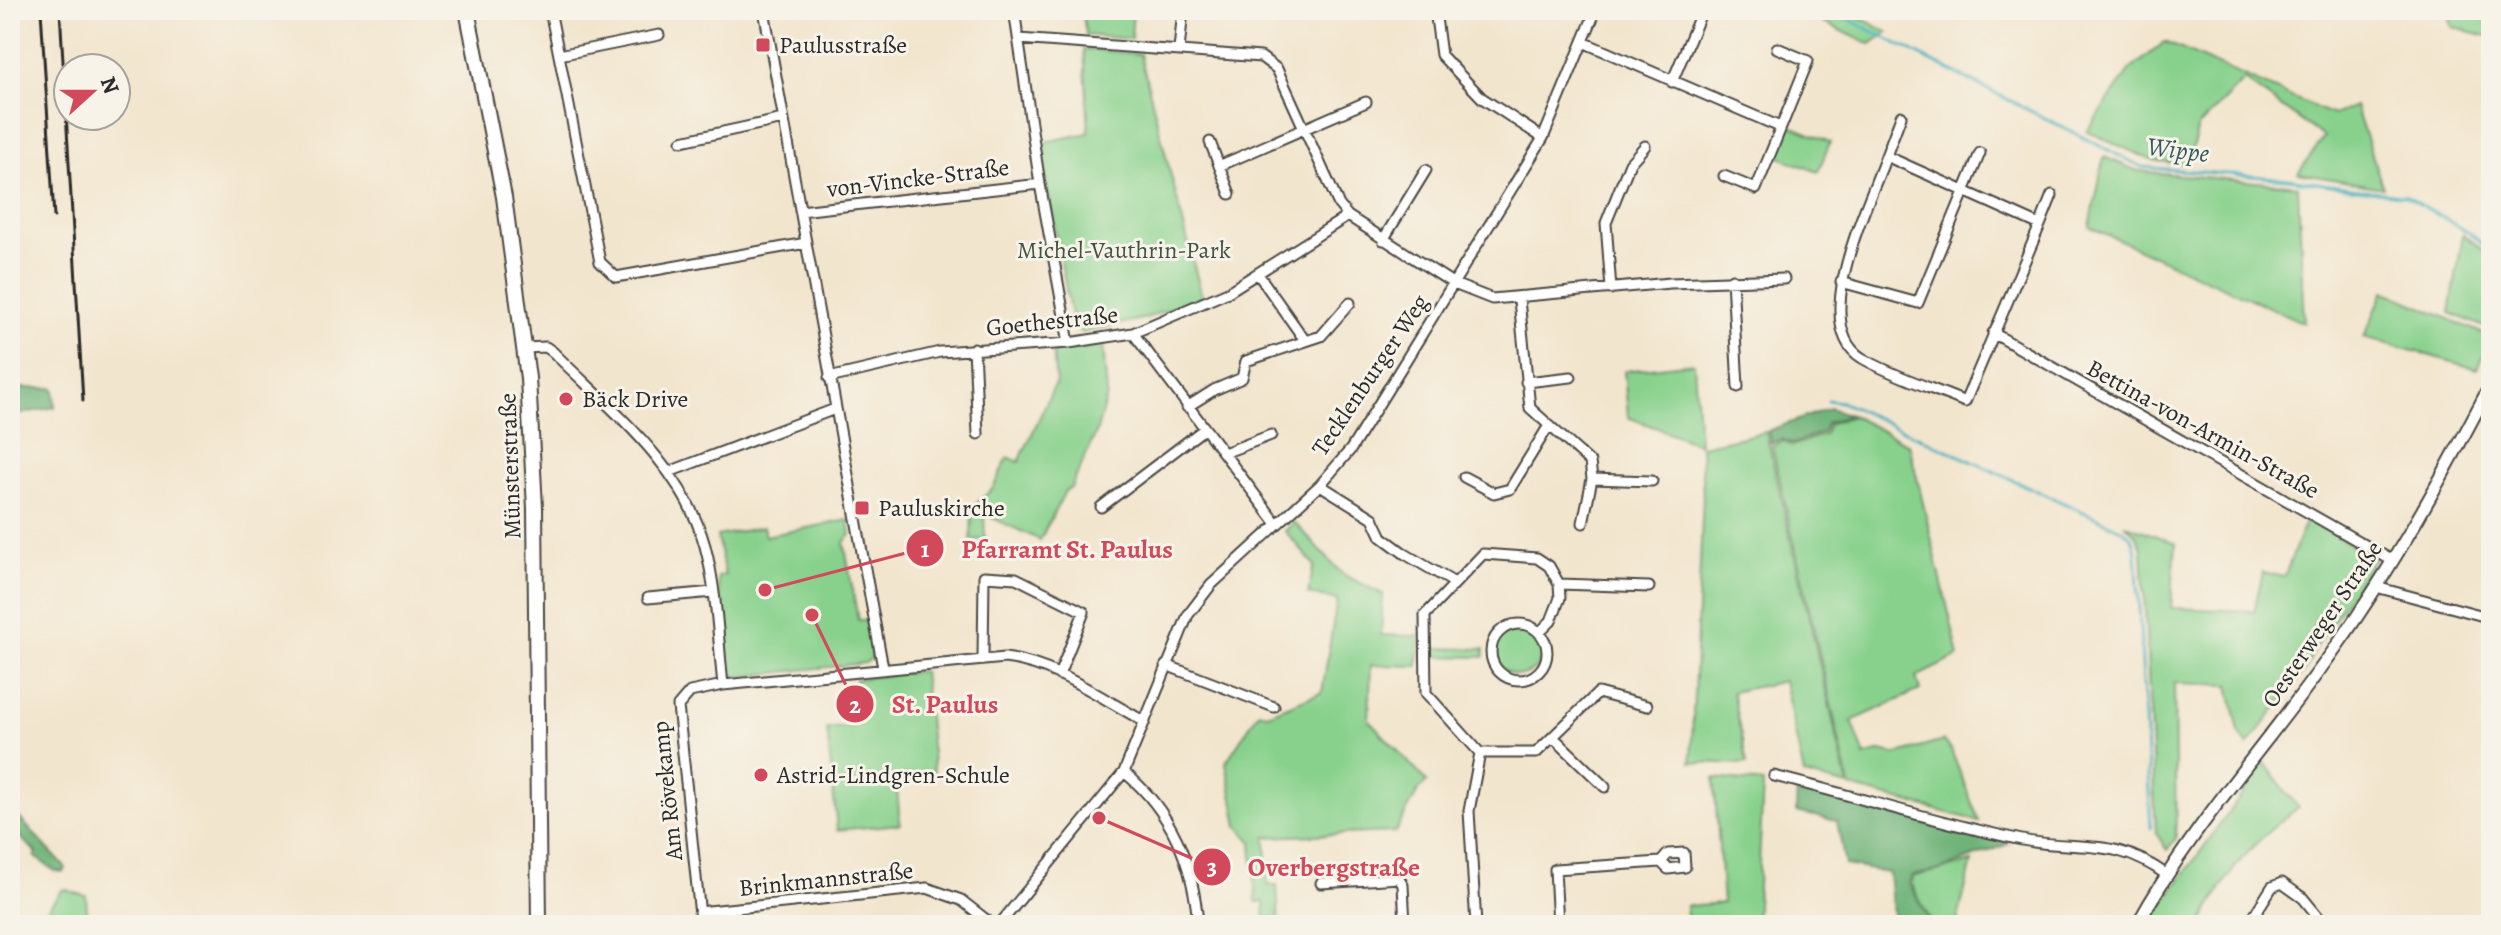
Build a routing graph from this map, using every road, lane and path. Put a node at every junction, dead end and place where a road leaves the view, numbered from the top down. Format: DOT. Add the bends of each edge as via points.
graph roads {
  1 [pos="467,10"];
  2 [pos="550,10"];
  3 [pos="764,10"];
  4 [pos="1014,10"];
  5 [pos="1183,10"];
  6 [pos="1435,10"];
  7 [pos="1596,10"];
  8 [pos="1701,13"];
  9 [pos="659,35"];
  10 [pos="1019,39"];
  11 [pos="1583,42"];
  12 [pos="1777,48"];
  13 [pos="1179,50"];
  14 [pos="559,55"];
  15 [pos="1672,82"];
  16 [pos="1366,102"];
  17 [pos="1901,116"];
  18 [pos="783,119"];
  19 [pos="1780,127"];
  20 [pos="1305,129"];
  21 [pos="1543,138"];
  22 [pos="682,141"];
  23 [pos="1210,142"];
  24 [pos="1645,146"];
  25 [pos="1980,153"];
  26 [pos="1886,156"];
  27 [pos="1219,166"];
  28 [pos="1426,170"];
  29 [pos="1724,176"];
  30 [pos="1040,184"];
  31 [pos="1965,190"];
  32 [pos="1230,194"];
  33 [pos="2052,195"];
  34 [pos="800,211"];
  35 [pos="1348,216"];
  36 [pos="2040,225"];
  37 [pos="1383,240"];
  38 [pos="806,243"];
  39 [pos="1258,274"];
  40 [pos="1732,279"];
  41 [pos="1784,279"];
  42 [pos="1841,282"];
  43 [pos="1454,284"];
  44 [pos="1611,289"];
  45 [pos="1519,300"];
  46 [pos="1350,303"];
  47 [pos="1133,333"];
  48 [pos="1993,333"];
  49 [pos="1304,339"];
  50 [pos="1069,343"];
  51 [pos="526,348"];
  52 [pos="974,348"];
  53 [pos="1571,377"];
  54 [pos="829,378"];
  55 [pos="1526,382"];
  56 [pos="2491,384"];
  57 [pos="1738,387"];
  58 [pos="1187,407"];
  59 [pos="835,409"];
  60 [pos="1548,427"];
  61 [pos="1204,429"];
  62 [pos="978,434"];
  63 [pos="1271,435"];
  64 [pos="1224,453"];
  65 [pos="669,472"];
  66 [pos="1464,477"];
  67 [pos="1592,479"];
  68 [pos="1652,481"];
  69 [pos="1320,485"];
  70 [pos="1101,507"];
  71 [pos="1583,523"];
  72 [pos="1277,524"];
  73 [pos="2393,561"];
  74 [pos="1453,582"];
  75 [pos="1559,584"];
  76 [pos="1649,587"];
  77 [pos="2376,587"];
  78 [pos="713,592"];
  79 [pos="648,598"];
  80 [pos="2491,618"];
  81 [pos="1539,633"];
  82 [pos="983,658"];
  83 [pos="1166,665"];
  84 [pos="883,668"];
  85 [pos="1059,675"];
  86 [pos="723,685"];
  87 [pos="1647,706"];
  88 [pos="1274,707"];
  89 [pos="1145,722"];
  90 [pos="1553,737"];
  91 [pos="1480,753"];
  92 [pos="1124,772"];
  93 [pos="1774,776"];
  94 [pos="1605,787"];
  95 [pos="1661,862"];
  96 [pos="2167,875"];
  97 [pos="1321,883"];
  98 [pos="699,912"];
  99 [pos="539,925"];
  100 [pos="701,925"];
  101 [pos="996,925"];
  102 [pos="1198,925"];
  103 [pos="1405,925"];
  104 [pos="1476,925"];
  105 [pos="1558,925"];
  106 [pos="2137,925"];
  107 [pos="2248,925"];
  108 [pos="2325,925"];
  1 -- 51 [label="main road, Münsterstraße" via="504,197"];
  2 -- 14 [label="street"];
  3 -- 18 [label="street"];
  4 -- 10 [label="street"];
  5 -- 13 [label="street"];
  6 -- 21 [label="street" via="1441,55 1482,98"];
  7 -- 11 [label="street, Tecklenburger Weg"];
  8 -- 15 [label="street"];
  9 -- 14 [label="street"];
  10 -- 13 [label="street"];
  10 -- 30 [label="street"];
  11 -- 15 [label="street"];
  11 -- 21 [label="street, Tecklenburger Weg"];
  12 -- 19 [label="street" via="1808,61"];
  13 -- 20 [label="street" via="1270,61"];
  14 -- 38 [label="street" via="606,272 616,277"];
  15 -- 19 [label="street"];
  16 -- 20 [label="street"];
  17 -- 26 [label="street"];
  18 -- 22 [label="street"];
  18 -- 34 [label="street"];
  19 -- 29 [label="street" via="1756,189"];
  20 -- 27 [label="street"];
  20 -- 35 [label="street"];
  21 -- 43 [label="street, Tecklenburger Weg"];
  23 -- 27 [label="street"];
  24 -- 44 [label="street" via="1630,163 1606,223"];
  25 -- 31 [label="street"];
  26 -- 31 [label="street"];
  26 -- 42 [label="street"];
  27 -- 32 [label="street"];
  28 -- 37 [label="street"];
  30 -- 34 [label="street, von-Vincke-Straße"];
  30 -- 50 [label="street"];
  31 -- 36 [label="street"];
  31 -- 42 [label="street" via="1918,303"];
  33 -- 36 [label="street"];
  34 -- 38 [label="street"];
  35 -- 37 [label="street"];
  35 -- 39 [label="street, Goethestraße"];
  36 -- 48 [label="street"];
  37 -- 43 [label="street"];
  38 -- 54 [label="street"];
  39 -- 47 [label="street, Goethestraße"];
  39 -- 49 [label="street"];
  40 -- 41 [label="street"];
  40 -- 44 [label="street"];
  40 -- 57 [label="street"];
  42 -- 48 [label="street" via="1839,316 1846,341 1860,357 1965,402"];
  43 -- 45 [label="street" via="1492,299"];
  43 -- 69 [label="street, Tecklenburger Weg" via="1351,449"];
  44 -- 45 [label="street"];
  45 -- 55 [label="street"];
  46 -- 49 [label="street" via="1321,336"];
  47 -- 50 [label="street, Goethestraße"];
  47 -- 58 [label="street"];
  48 -- 73 [label="street, Bettina-von-Armin-Straße"];
  49 -- 58 [label="street" via="1246,361 1242,378"];
  50 -- 52 [label="street, Goethestraße"];
  51 -- 65 [label="street" via="553,352"];
  51 -- 99 [label="main road, Münsterstraße" via="535,508"];
  52 -- 54 [label="street, Goethestraße"];
  52 -- 62 [label="street"];
  53 -- 55 [label="street"];
  54 -- 59 [label="street"];
  55 -- 60 [label="street" via="1530,408"];
  56 -- 73 [label="street, Oesterweger Straße"];
  58 -- 61 [label="street"];
  59 -- 65 [label="street"];
  59 -- 84 [label="street"];
  60 -- 66 [label="street" via="1510,489 1494,493"];
  60 -- 67 [label="street" via="1586,458"];
  61 -- 64 [label="street"];
  61 -- 70 [label="street"];
  63 -- 64 [label="street"];
  64 -- 72 [label="street"];
  65 -- 78 [label="street" via="696,521"];
  67 -- 68 [label="street"];
  67 -- 71 [label="street"];
  69 -- 72 [label="street, Tecklenburger Weg"];
  69 -- 74 [label="street" via="1373,518 1382,537"];
  72 -- 83 [label="street, Tecklenburger Weg" via="1201,598"];
  73 -- 77 [label="street, Oesterweger Straße"];
  74 -- 75 [label="street" via="1476,558 1493,554 1543,560"];
  74 -- 91 [label="street" via="1425,615 1424,686"];
  75 -- 76 [label="street"];
  75 -- 81 [label="street" via="1557,609"];
  77 -- 80 [label="street"];
  77 -- 96 [label="street, Oesterweger Straße"];
  78 -- 79 [label="street"];
  78 -- 86 [label="street"];
  81 -- 81 [label="street" via="1547,651 1541,670 1524,680 1498,671 1491,653 1504,628 1522,624"];
  82 -- 84 [label="street, Am Rövekamp"];
  82 -- 85 [label="street, Am Rövekamp" via="1020,660"];
  82 -- 85 [label="street" via="984,576 1016,578 1084,612"];
  83 -- 88 [label="street"];
  83 -- 89 [label="street, Tecklenburger Weg"];
  84 -- 86 [label="street, Am Rövekamp"];
  85 -- 89 [label="street, Am Rövekamp"];
  86 -- 98 [label="street, Am Rövekamp" via="690,692 678,706"];
  87 -- 90 [label="street" via="1598,693"];
  89 -- 92 [label="street, Tecklenburger Weg"];
  90 -- 91 [label="street" via="1531,754"];
  90 -- 94 [label="street"];
  91 -- 104 [label="street" via="1469,811"];
  92 -- 101 [label="street, Tecklenburger Weg"];
  92 -- 102 [label="street" via="1176,836 1193,883"];
  93 -- 96 [label="street" via="2023,841 2112,847"];
  95 -- 105 [label="street" via="1555,869"];
  96 -- 106 [label="street, Oesterweger Straße"];
  97 -- 103 [label="street" via="1399,878"];
  98 -- 100 [label="street, Am Rövekamp"];
  98 -- 101 [label="street, Brinkmannstraße" via="927,888 961,900"];
  107 -- 108 [label="street" via="2272,887 2282,883"];
}
